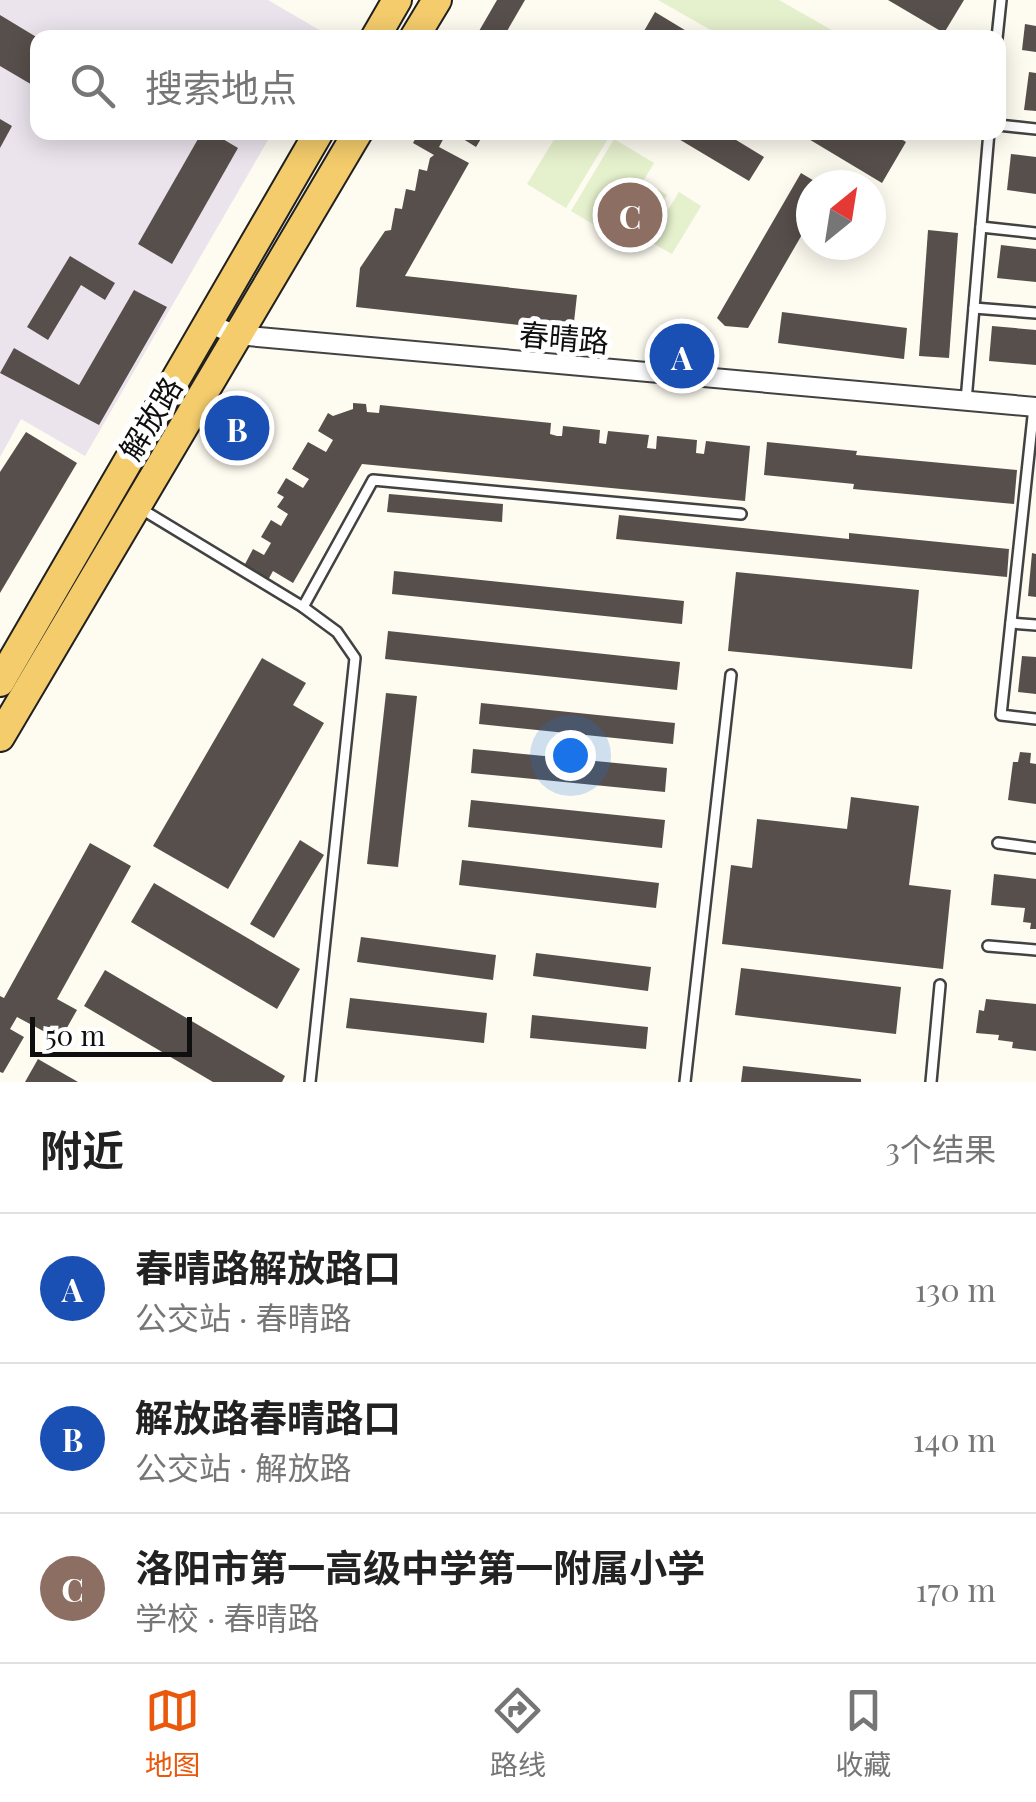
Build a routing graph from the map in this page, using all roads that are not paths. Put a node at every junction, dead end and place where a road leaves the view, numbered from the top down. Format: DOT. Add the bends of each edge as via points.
graph roads {
  1 [pos="397,0"];
  2 [pos="437,0"];
  3 [pos="1001,0"];
  4 [pos="380,30"];
  5 [pos="419,30"];
  6 [pos="999,30"];
  7 [pos="1006,127"];
  8 [pos="1036,129"];
  9 [pos="315,140"];
  10 [pos="353,140"];
  11 [pos="988,140"];
  12 [pos="981,228"];
  13 [pos="1036,233"];
  14 [pos="974,308"];
  15 [pos="1036,313"];
  16 [pos="208,323"];
  17 [pos="236,335"];
  18 [pos="966,401"];
  19 [pos="1035,407"];
  20 [pos="136,506"];
  21 [pos="741,514"];
  22 [pos="1022,518"];
  23 [pos="1036,520"];
  24 [pos="303,607"];
  25 [pos="1011,623"];
  26 [pos="1036,625"];
  27 [pos="731,675"];
  28 [pos="0,682"];
  29 [pos="1036,719"];
  30 [pos="0,737"];
  31 [pos="998,843"];
  32 [pos="1036,848"];
  33 [pos="988,946"];
  34 [pos="1036,950"];
  35 [pos="940,985"];
  36 [pos="310,1082"];
  37 [pos="685,1082"];
  38 [pos="931,1082"];
  1 -- 4 [label="main road"];
  2 -- 5 [label="main road"];
  3 -- 6 [label="lane"];
  7 -- 8 [label="lane"];
  9 -- 16 [label="main road, 解放路"];
  10 -- 17 [label="main road, 解放路"];
  11 -- 12 [label="lane"];
  12 -- 13 [label="lane"];
  12 -- 14 [label="lane"];
  14 -- 15 [label="lane"];
  14 -- 18 [label="lane"];
  16 -- 17 [label="street, 春晴路"];
  16 -- 28 [label="main road, 解放路"];
  17 -- 18 [label="street, 春晴路"];
  17 -- 20 [label="main road, 解放路"];
  18 -- 19 [label="street, 春晴路"];
  19 -- 22 [label="lane"];
  20 -- 24 [label="lane"];
  20 -- 30 [label="main road, 解放路"];
  21 -- 24 [label="lane" via="373,480"];
  22 -- 23 [label="lane"];
  22 -- 25 [label="lane"];
  24 -- 36 [label="lane" via="337,632 355,658"];
  25 -- 26 [label="lane"];
  25 -- 29 [label="lane" via="1001,715"];
  27 -- 37 [label="lane"];
  31 -- 32 [label="lane"];
  33 -- 34 [label="lane"];
  35 -- 38 [label="lane"];
}
